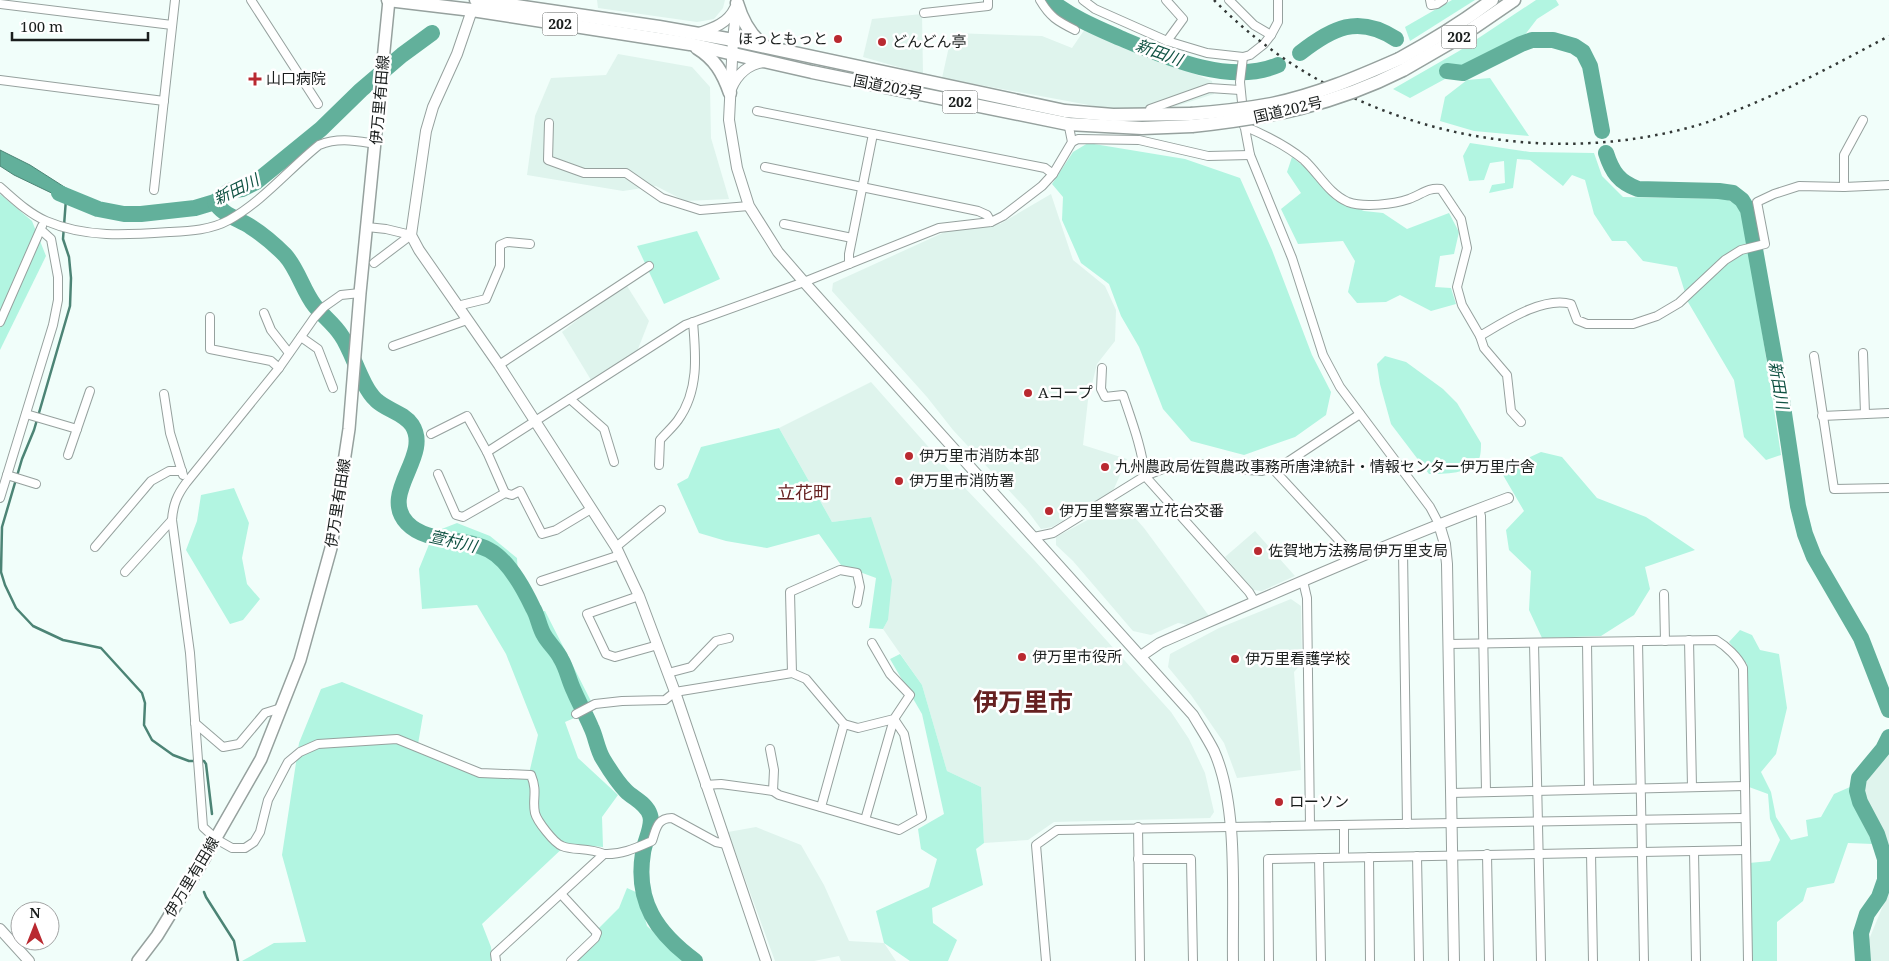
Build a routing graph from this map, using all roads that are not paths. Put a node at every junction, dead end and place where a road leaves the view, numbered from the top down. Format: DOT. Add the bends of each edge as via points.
graph roads {
  1 [pos="175,0"];
  2 [pos="251,0"];
  3 [pos="389,0"];
  4 [pos="988,0"];
  5 [pos="1040,0"];
  6 [pos="1083,0"];
  7 [pos="1166,0"];
  8 [pos="1228,0"];
  9 [pos="1278,0"];
  10 [pos="1430,0"];
  11 [pos="1443,0"];
  12 [pos="1492,0"];
  13 [pos="1514,0"];
  14 [pos="494,1"];
  15 [pos="737,1"];
  16 [pos="0,4"];
  17 [pos="474,5"];
  18 [pos="924,13"];
  19 [pos="172,25"];
  20 [pos="1075,30"];
  21 [pos="698,34"];
  22 [pos="1271,35"];
  23 [pos="1167,41"];
  24 [pos="690,44"];
  25 [pos="732,46"];
  26 [pos="765,47"];
  27 [pos="1243,57"];
  28 [pos="768,61"];
  29 [pos="1401,64"];
  30 [pos="0,80"];
  31 [pos="1240,86"];
  32 [pos="730,93"];
  33 [pos="164,101"];
  34 [pos="318,104"];
  35 [pos="1065,110"];
  36 [pos="757,111"];
  37 [pos="1150,115"];
  38 [pos="1191,120"];
  39 [pos="1863,120"];
  40 [pos="549,123"];
  41 [pos="1068,124"];
  42 [pos="1244,126"];
  43 [pos="873,134"];
  44 [pos="1140,134"];
  45 [pos="1072,142"];
  46 [pos="376,144"];
  47 [pos="1250,155"];
  48 [pos="765,167"];
  49 [pos="1053,174"];
  50 [pos="1889,186"];
  51 [pos="0,187"];
  52 [pos="862,187"];
  53 [pos="1844,188"];
  54 [pos="154,190"];
  55 [pos="749,206"];
  56 [pos="44,220"];
  57 [pos="990,222"];
  58 [pos="784,224"];
  59 [pos="367,226"];
  60 [pos="41,230"];
  61 [pos="411,235"];
  62 [pos="852,238"];
  63 [pos="530,244"];
  64 [pos="374,263"];
  65 [pos="849,264"];
  66 [pos="648,266"];
  67 [pos="804,282"];
  68 [pos="360,293"];
  69 [pos="457,306"];
  70 [pos="264,313"];
  71 [pos="210,317"];
  72 [pos="467,320"];
  73 [pos="0,322"];
  74 [pos="693,322"];
  75 [pos="1480,336"];
  76 [pos="301,337"];
  77 [pos="393,346"];
  78 [pos="289,353"];
  79 [pos="1863,353"];
  80 [pos="1814,356"];
  81 [pos="499,365"];
  82 [pos="279,368"];
  83 [pos="1102,368"];
  84 [pos="333,388"];
  85 [pos="90,391"];
  86 [pos="164,394"];
  87 [pos="570,399"];
  88 [pos="1889,413"];
  89 [pos="26,414"];
  90 [pos="1360,414"];
  91 [pos="1865,414"];
  92 [pos="1822,416"];
  93 [pos="535,421"];
  94 [pos="1521,422"];
  95 [pos="77,429"];
  96 [pos="431,434"];
  97 [pos="487,452"];
  98 [pos="68,455"];
  99 [pos="614,462"];
  100 [pos="659,465"];
  101 [pos="1273,469"];
  102 [pos="182,471"];
  103 [pos="438,474"];
  104 [pos="7,475"];
  105 [pos="1145,476"];
  106 [pos="186,483"];
  107 [pos="36,484"];
  108 [pos="1889,488"];
  109 [pos="505,493"];
  110 [pos="0,498"];
  111 [pos="1508,498"];
  112 [pos="592,509"];
  113 [pos="1479,509"];
  114 [pos="661,510"];
  115 [pos="172,520"];
  116 [pos="1439,524"];
  117 [pos="1034,537"];
  118 [pos="1400,540"];
  119 [pos="95,547"];
  120 [pos="618,551"];
  121 [pos="1352,560"];
  122 [pos="125,572"];
  123 [pos="541,581"];
  124 [pos="1303,581"];
  125 [pos="1664,594"];
  126 [pos="639,596"];
  127 [pos="1255,602"];
  128 [pos="857,603"];
  129 [pos="729,638"];
  130 [pos="1689,640"];
  131 [pos="1638,641"];
  132 [pos="1665,641"];
  133 [pos="1587,642"];
  134 [pos="1534,643"];
  135 [pos="872,644"];
  136 [pos="1448,644"];
  137 [pos="1483,644"];
  138 [pos="658,645"];
  139 [pos="1140,656"];
  140 [pos="668,673"];
  141 [pos="792,673"];
  142 [pos="675,692"];
  143 [pos="281,708"];
  144 [pos="576,714"];
  145 [pos="894,719"];
  146 [pos="195,723"];
  147 [pos="844,724"];
  148 [pos="770,749"];
  149 [pos="705,785"];
  150 [pos="1745,786"];
  151 [pos="1692,787"];
  152 [pos="1641,788"];
  153 [pos="1590,790"];
  154 [pos="773,791"];
  155 [pos="1537,791"];
  156 [pos="1451,792"];
  157 [pos="1486,792"];
  158 [pos="822,807"];
  159 [pos="1746,818"];
  160 [pos="865,820"];
  161 [pos="1642,820"];
  162 [pos="1538,822"];
  163 [pos="1452,823"];
  164 [pos="1407,824"];
  165 [pos="1310,825"];
  166 [pos="1344,825"];
  167 [pos="1230,826"];
  168 [pos="1138,827"];
  169 [pos="216,839"];
  170 [pos="726,844"];
  171 [pos="1746,850"];
  172 [pos="1694,851"];
  173 [pos="1642,852"];
  174 [pos="1591,853"];
  175 [pos="604,854"];
  176 [pos="1487,854"];
  177 [pos="1538,854"];
  178 [pos="1452,855"];
  179 [pos="1417,856"];
  180 [pos="1344,857"];
  181 [pos="1368,857"];
  182 [pos="1319,858"];
  183 [pos="1138,860"];
  184 [pos="561,894"];
  185 [pos="0,929"];
  186 [pos="29,961"];
  187 [pos="138,961"];
  188 [pos="496,961"];
  189 [pos="571,961"];
  190 [pos="766,961"];
  191 [pos="1046,961"];
  192 [pos="1140,961"];
  193 [pos="1193,961"];
  194 [pos="1233,961"];
  195 [pos="1269,961"];
  196 [pos="1321,961"];
  197 [pos="1370,961"];
  198 [pos="1420,961"];
  199 [pos="1454,961"];
  200 [pos="1489,961"];
  201 [pos="1541,961"];
  202 [pos="1593,961"];
  203 [pos="1644,961"];
  204 [pos="1696,961"];
  205 [pos="1748,961"];
  1 -- 19 [label="street"];
  2 -- 34 [label="street"];
  3 -- 17 [label="highway, 国道202号 / 202"];
  3 -- 46 [label="main road, 伊万里有田線"];
  4 -- 18 [label="street" via="988,6"];
  5 -- 20 [label="street" via="1048,13"];
  6 -- 23 [label="street" via="1095,9"];
  7 -- 23 [label="street" via="1183,19"];
  8 -- 22 [label="street" via="1254,25"];
  9 -- 22 [label="street" via="1278,22"];
  10 -- 11 [label="street" via="1431,5"];
  12 -- 29 [label="highway, 国道202号 / 202"];
  13 -- 29 [label="highway, 国道202号 / 202" via="1460,37"];
  14 -- 17 [label="highway, 国道202号 / 202"];
  14 -- 21 [label="highway, 国道202号 / 202"];
  15 -- 21 [label="street" via="725,21"];
  15 -- 25 [label="street"];
  15 -- 26 [label="highway" via="746,26"];
  16 -- 19 [label="street"];
  17 -- 24 [label="highway, 国道202号 / 202"];
  17 -- 61 [label="street" via="426,131"];
  19 -- 33 [label="street"];
  21 -- 25 [label="highway, 国道202号 / 202"];
  22 -- 27 [label="street" via="1264,44"];
  23 -- 27 [label="street" via="1207,53"];
  24 -- 25 [label="highway, 国道202号 / 202"];
  24 -- 32 [label="highway" via="716,63"];
  25 -- 26 [label="highway, 国道202号 / 202"];
  25 -- 28 [label="highway, 国道202号 / 202"];
  25 -- 32 [label="street"];
  26 -- 35 [label="highway, 国道202号 / 202"];
  27 -- 31 [label="street"];
  28 -- 32 [label="street" via="755,63 742,72"];
  28 -- 41 [label="highway, 国道202号 / 202"];
  29 -- 38 [label="highway, 国道202号 / 202, bridge" via="1273,103"];
  30 -- 33 [label="street"];
  31 -- 37 [label="street" via="1209,88 1150,109"];
  31 -- 42 [label="street"];
  32 -- 55 [label="street" via="729,120 735,158"];
  33 -- 54 [label="street"];
  35 -- 37 [label="highway, 国道202号 / 202" via="1088,114"];
  35 -- 41 [label="street"];
  36 -- 43 [label="street"];
  37 -- 38 [label="highway, 国道202号 / 202"];
  38 -- 44 [label="highway, 国道202号 / 202"];
  39 -- 53 [label="street" via="1844,155"];
  40 -- 55 [label="street" via="548,160 584,173 626,172 662,198 700,210"];
  41 -- 44 [label="highway, 国道202号 / 202"];
  41 -- 45 [label="street"];
  42 -- 47 [label="street"];
  42 -- 75 [label="street" via="1267,136 1304,161 1332,191 1348,202 1362,205 1394,203 1433,188 1441,190 1461,219 1467,248 1457,287 1462,306"];
  43 -- 49 [label="street" via="1045,168"];
  43 -- 52 [label="street"];
  44 -- 45 [label="street"];
  44 -- 47 [label="street" via="1208,156"];
  45 -- 49 [label="street"];
  46 -- 56 [label="street" via="332,140 319,145 241,213 218,225 126,236 77,231"];
  46 -- 59 [label="main road, 伊万里有田線"];
  47 -- 90 [label="street" via="1292,258 1323,355 1340,387"];
  48 -- 52 [label="street"];
  49 -- 57 [label="street" via="1003,216"];
  50 -- 53 [label="street"];
  51 -- 56 [label="street"];
  52 -- 57 [label="street" via="978,211 987,215"];
  52 -- 62 [label="street"];
  53 -- 75 [label="street" via="1799,186 1757,202 1765,244 1741,250 1725,260 1679,303 1657,316 1634,324 1587,324 1577,320 1571,304 1561,302 1532,309"];
  55 -- 67 [label="street" via="778,252"];
  56 -- 60 [label="street"];
  57 -- 65 [label="street" via="939,228"];
  58 -- 62 [label="street"];
  59 -- 61 [label="street"];
  59 -- 68 [label="main road, 伊万里有田線"];
  60 -- 73 [label="street"];
  60 -- 89 [label="street" via="51,239 58,277 58,300"];
  61 -- 64 [label="street"];
  61 -- 69 [label="street"];
  62 -- 65 [label="street"];
  63 -- 69 [label="street" via="508,242 500,245 500,266 486,299"];
  65 -- 67 [label="street"];
  66 -- 81 [label="street"];
  67 -- 74 [label="street"];
  67 -- 117 [label="street"];
  68 -- 76 [label="street" via="341,296 324,307"];
  68 -- 143 [label="main road, 伊万里有田線" via="349,429 331,548 300,660"];
  69 -- 72 [label="street"];
  70 -- 78 [label="street" via="270,330"];
  71 -- 82 [label="street" via="210,349 271,361"];
  72 -- 77 [label="street"];
  72 -- 81 [label="street"];
  74 -- 87 [label="street"];
  74 -- 100 [label="street" via="694,387 679,419 660,440"];
  75 -- 94 [label="street" via="1484,348 1507,374 1512,411"];
  76 -- 78 [label="street"];
  76 -- 84 [label="street" via="318,350"];
  78 -- 82 [label="street"];
  79 -- 91 [label="street"];
  80 -- 92 [label="street"];
  81 -- 93 [label="street"];
  82 -- 106 [label="street"];
  83 -- 105 [label="street" via="1104,397 1122,396 1135,431"];
  85 -- 95 [label="street"];
  86 -- 102 [label="street" via="170,433"];
  87 -- 93 [label="street"];
  87 -- 99 [label="street" via="604,429"];
  88 -- 91 [label="street"];
  89 -- 95 [label="street"];
  89 -- 104 [label="street"];
  90 -- 101 [label="street"];
  90 -- 116 [label="street" via="1430,507"];
  91 -- 92 [label="street"];
  92 -- 108 [label="street" via="1834,488"];
  93 -- 97 [label="street"];
  93 -- 112 [label="street"];
  95 -- 98 [label="street"];
  96 -- 97 [label="street" via="467,416"];
  97 -- 109 [label="street"];
  101 -- 105 [label="street" via="1262,471 1185,464"];
  101 -- 121 [label="street" via="1348,550"];
  102 -- 106 [label="street"];
  102 -- 119 [label="street" via="169,471 151,482"];
  103 -- 109 [label="street" via="456,515 463,517"];
  104 -- 107 [label="street"];
  104 -- 110 [label="street"];
  105 -- 117 [label="street" via="1053,533"];
  105 -- 127 [label="street"];
  106 -- 115 [label="street" via="173,506"];
  109 -- 112 [label="street" via="512,495 520,491 542,534 556,530"];
  111 -- 113 [label="street"];
  112 -- 120 [label="street"];
  113 -- 116 [label="street"];
  113 -- 137 [label="street"];
  114 -- 120 [label="street"];
  115 -- 122 [label="street"];
  115 -- 146 [label="street" via="190,653"];
  116 -- 118 [label="street"];
  116 -- 136 [label="street" via="1447,564"];
  117 -- 139 [label="street"];
  118 -- 121 [label="street"];
  118 -- 164 [label="street" via="1403,550"];
  120 -- 123 [label="street"];
  120 -- 126 [label="street"];
  121 -- 124 [label="street"];
  124 -- 127 [label="street"];
  124 -- 165 [label="street" via="1307,598"];
  125 -- 132 [label="street"];
  126 -- 138 [label="street"];
  126 -- 138 [label="street" via="587,614 606,654 615,657"];
  127 -- 139 [label="street"];
  128 -- 141 [label="street" via="860,587 857,574 840,570 790,592"];
  129 -- 140 [label="street" via="716,641 691,667"];
  130 -- 132 [label="street"];
  130 -- 150 [label="street" via="1716,640 1741,662"];
  130 -- 151 [label="street"];
  131 -- 132 [label="street"];
  131 -- 133 [label="street"];
  131 -- 152 [label="street"];
  133 -- 134 [label="street"];
  133 -- 153 [label="street"];
  134 -- 137 [label="street"];
  134 -- 155 [label="street"];
  135 -- 145 [label="street" via="890,674 910,695"];
  136 -- 137 [label="street"];
  136 -- 156 [label="street"];
  137 -- 157 [label="street"];
  138 -- 140 [label="street"];
  139 -- 167 [label="street" via="1193,715 1214,752 1225,786"];
  140 -- 142 [label="street"];
  141 -- 142 [label="street"];
  141 -- 147 [label="street" via="806,679"];
  142 -- 144 [label="street" via="665,700 595,704"];
  142 -- 149 [label="street"];
  143 -- 146 [label="street" via="265,714 239,744 223,747"];
  143 -- 169 [label="main road, 伊万里有田線" via="261,759"];
  145 -- 147 [label="street" via="858,728"];
  145 -- 160 [label="street"];
  145 -- 160 [label="street" via="904,734 922,817 899,830"];
  146 -- 169 [label="street" via="204,827"];
  147 -- 158 [label="street"];
  148 -- 154 [label="street"];
  149 -- 154 [label="street"];
  149 -- 170 [label="street"];
  150 -- 151 [label="street"];
  150 -- 159 [label="street"];
  151 -- 152 [label="street"];
  152 -- 153 [label="street"];
  152 -- 161 [label="street"];
  153 -- 155 [label="street"];
  154 -- 158 [label="street"];
  155 -- 157 [label="street"];
  155 -- 162 [label="street"];
  156 -- 157 [label="street"];
  156 -- 163 [label="street"];
  158 -- 160 [label="street"];
  159 -- 161 [label="street"];
  159 -- 171 [label="street"];
  161 -- 162 [label="street"];
  161 -- 173 [label="street"];
  162 -- 163 [label="street"];
  162 -- 177 [label="street"];
  163 -- 164 [label="street"];
  163 -- 178 [label="street"];
  164 -- 166 [label="street"];
  165 -- 166 [label="street"];
  165 -- 167 [label="street"];
  166 -- 180 [label="street"];
  167 -- 168 [label="street"];
  167 -- 194 [label="street"];
  168 -- 183 [label="street"];
  168 -- 191 [label="street" via="1057,830 1036,846"];
  169 -- 175 [label="street" via="232,848 245,848 254,842 260,832 268,800 288,762 300,752 318,744 397,739 480,773 530,775 535,785 535,814 550,836 562,846"];
  169 -- 187 [label="main road, 伊万里有田線" via="157,936"];
  170 -- 175 [label="street" via="716,842 672,818 664,818 659,821 652,841 613,855"];
  170 -- 190 [label="street"];
  171 -- 172 [label="street"];
  171 -- 205 [label="street"];
  172 -- 173 [label="street"];
  172 -- 204 [label="street"];
  173 -- 174 [label="street"];
  173 -- 203 [label="street"];
  174 -- 177 [label="street"];
  174 -- 202 [label="street"];
  175 -- 184 [label="street"];
  176 -- 177 [label="street"];
  176 -- 178 [label="street"];
  176 -- 200 [label="street"];
  177 -- 201 [label="street"];
  178 -- 179 [label="street"];
  178 -- 199 [label="street"];
  179 -- 181 [label="street"];
  179 -- 198 [label="street"];
  180 -- 181 [label="street"];
  180 -- 182 [label="street"];
  181 -- 197 [label="street"];
  182 -- 195 [label="street" via="1268,859"];
  182 -- 196 [label="street"];
  183 -- 192 [label="street"];
  183 -- 193 [label="street" via="1191,859"];
  184 -- 188 [label="street" via="495,954"];
  184 -- 189 [label="street" via="597,933"];
  185 -- 186 [label="street"];
}
